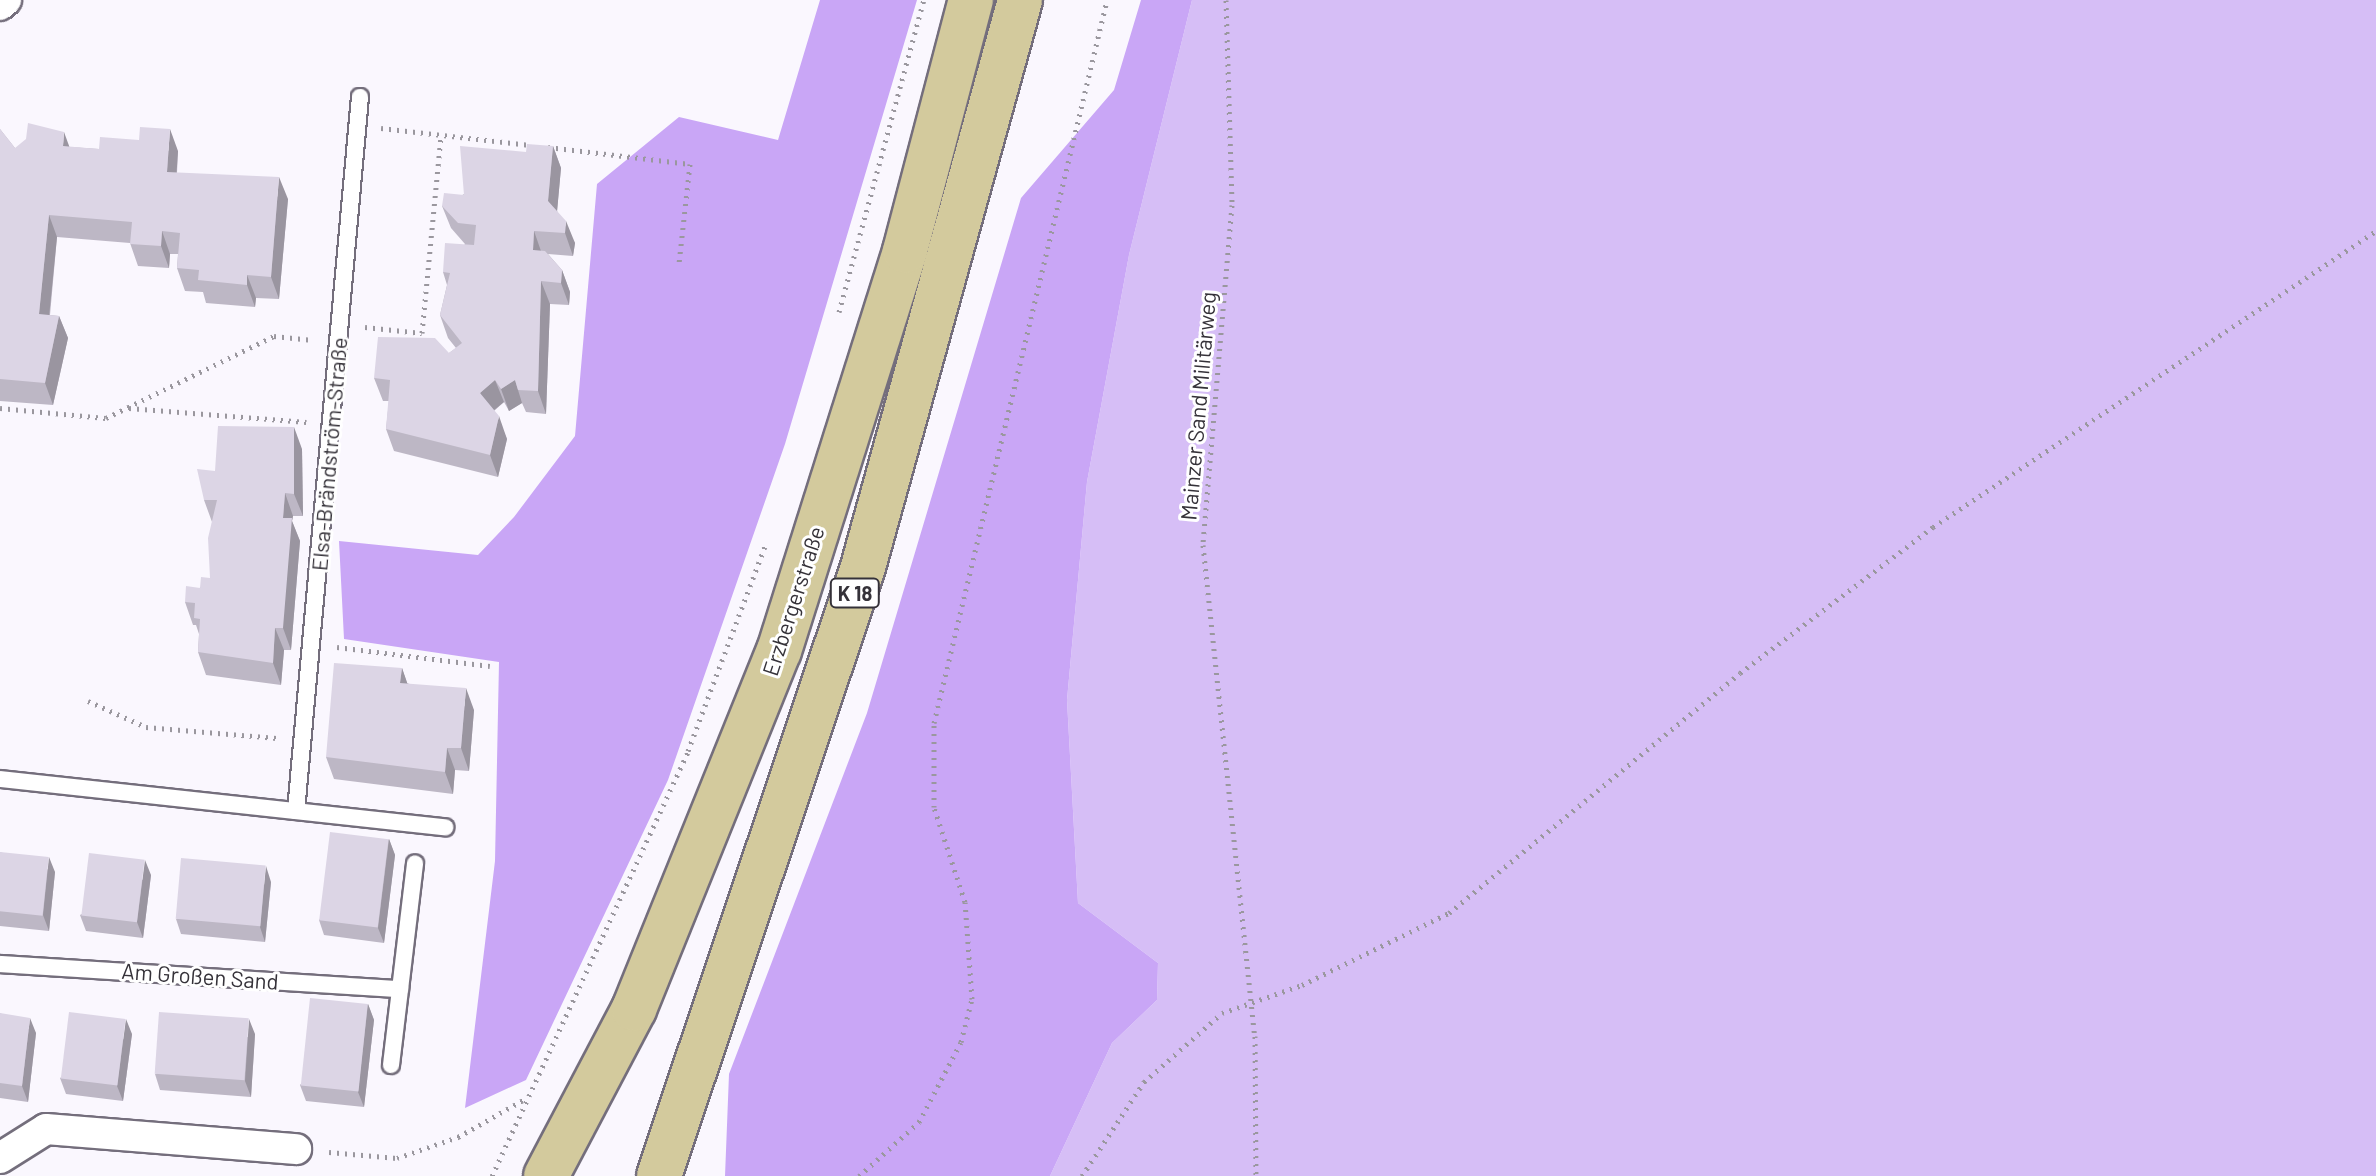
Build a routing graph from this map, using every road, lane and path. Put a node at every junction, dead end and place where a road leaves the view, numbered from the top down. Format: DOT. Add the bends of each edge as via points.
graph roads {
  1 [pos="6,0"];
  2 [pos="924,0"];
  3 [pos="971,0"];
  4 [pos="1020,0"];
  5 [pos="1107,0"];
  6 [pos="1226,0"];
  7 [pos="0,5"];
  8 [pos="360,97"];
  9 [pos="358,125"];
  10 [pos="441,135"];
  11 [pos="2376,231"];
  12 [pos="679,263"];
  13 [pos="340,324"];
  14 [pos="834,330"];
  15 [pos="338,343"];
  16 [pos="0,408"];
  17 [pos="126,408"];
  18 [pos="331,424"];
  19 [pos="769,536"];
  20 [pos="312,644"];
  21 [pos="490,666"];
  22 [pos="88,701"];
  23 [pos="303,740"];
  24 [pos="0,779"];
  25 [pos="296,811"];
  26 [pos="445,827"];
  27 [pos="415,863"];
  28 [pos="0,964"];
  29 [pos="400,989"];
  30 [pos="1252,1004"];
  31 [pos="391,1065"];
  32 [pos="525,1099"];
  33 [pos="296,1149"];
  34 [pos="0,1158"];
  35 [pos="493,1174"];
  36 [pos="546,1176"];
  37 [pos="659,1176"];
  38 [pos="859,1176"];
  39 [pos="1082,1176"];
  40 [pos="1256,1176"];
  1 -- 7 [label="street"];
  2 -- 14 [label="path"];
  3 -- 36 [label="main road, Erzbergerstraße / K 18" via="905,251 779,651 634,1009"];
  4 -- 37 [label="main road, K 18" via="863,567"];
  5 -- 38 [label="path" via="934,723 934,807 965,902 972,999 961,1042 919,1122"];
  6 -- 30 [label="path, Mainzer Sand Militärweg" via="1232,205 1203,545"];
  8 -- 9 [label="lane, Elsa-Brändström-Straße"];
  9 -- 10 [label="path"];
  9 -- 13 [label="lane, Elsa-Brändström-Straße"];
  10 -- 12 [label="path" via="690,164"];
  10 -- 13 [label="path" via="422,333"];
  11 -- 30 [label="path" via="1922,535 1750,665 1449,913"];
  13 -- 15 [label="lane, Elsa-Brändström-Straße"];
  15 -- 17 [label="path" via="274,336"];
  15 -- 18 [label="lane, Elsa-Brändström-Straße"];
  16 -- 17 [label="path" via="106,418"];
  17 -- 18 [label="path"];
  18 -- 20 [label="lane, Elsa-Brändström-Straße"];
  19 -- 32 [label="path" via="688,751"];
  20 -- 21 [label="path"];
  20 -- 23 [label="lane, Elsa-Brändström-Straße"];
  22 -- 23 [label="path" via="146,727"];
  23 -- 25 [label="lane, Elsa-Brändström-Straße"];
  24 -- 25 [label="lane"];
  25 -- 26 [label="lane"];
  27 -- 29 [label="lane"];
  28 -- 29 [label="lane, Am Großen Sand"];
  29 -- 31 [label="lane"];
  30 -- 39 [label="path" via="1222,1013 1144,1082"];
  30 -- 40 [label="path, Mainzer Sand Militärweg"];
  32 -- 33 [label="path" via="458,1137 397,1158"];
  32 -- 35 [label="path"];
  33 -- 34 [label="street" via="46,1129"];
}
